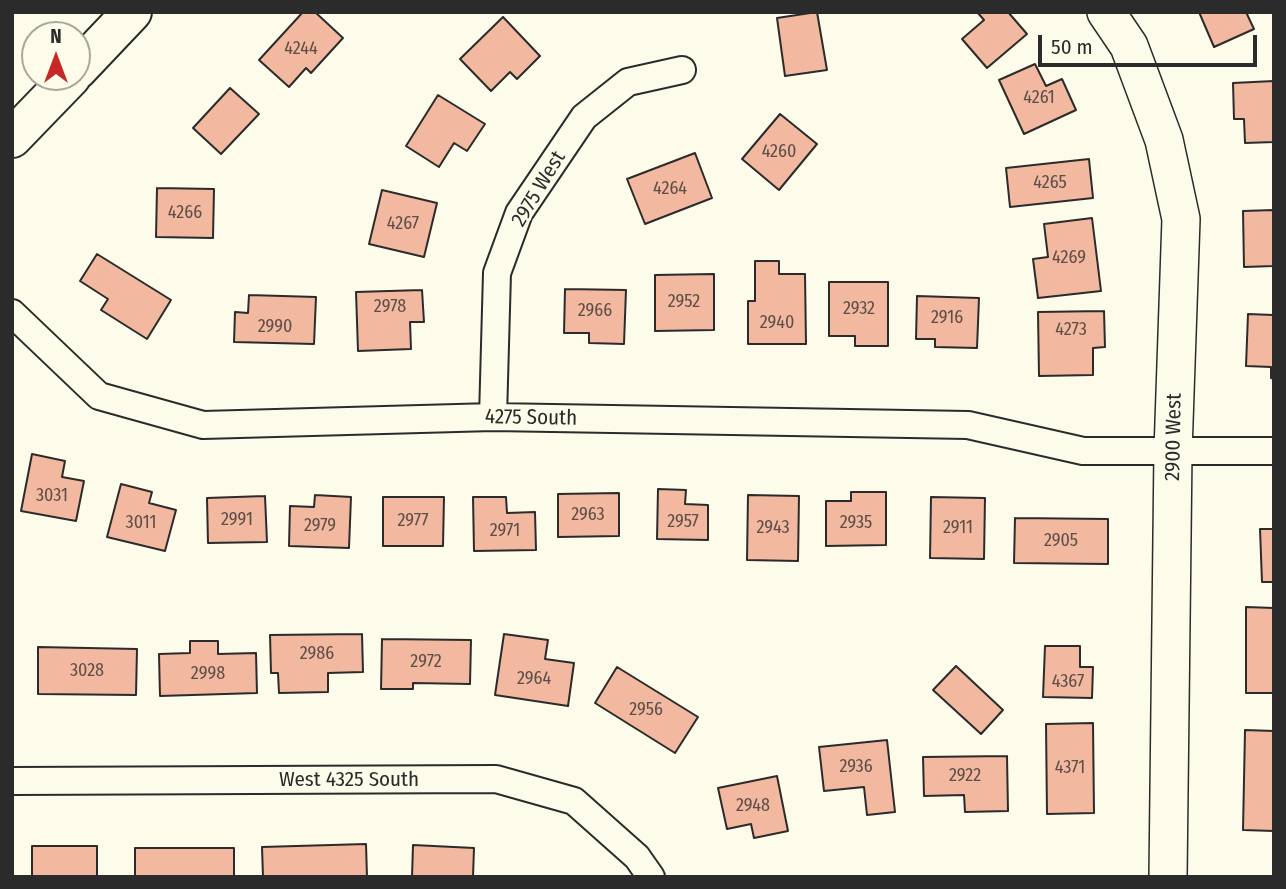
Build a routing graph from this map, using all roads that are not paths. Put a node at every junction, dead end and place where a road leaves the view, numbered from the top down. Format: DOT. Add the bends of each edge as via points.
graph roads {
  1 [pos="132,12"];
  2 [pos="1105,12"];
  3 [pos="91,55"];
  4 [pos="682,70"];
  5 [pos="57,91"];
  6 [pos="12,138"];
  7 [pos="12,313"];
  8 [pos="493,417"];
  9 [pos="1172,451"];
  10 [pos="1274,451"];
  11 [pos="12,781"];
  12 [pos="651,877"];
  13 [pos="1168,877"];
  1 -- 3 [label="main road"];
  2 -- 9 [label="street, 2900 West" via="1129,46 1164,139 1181,219"];
  4 -- 8 [label="street, 2975 West" via="628,82 584,117 519,213 498,273"];
  5 -- 6 [label="main road"];
  7 -- 8 [label="street, 4275 South" via="99,396 203,425"];
  8 -- 9 [label="street, 4275 South" via="968,425 1083,451"];
  9 -- 10 [label="street, 4275 South"];
  9 -- 13 [label="street, 2900 West"];
  11 -- 12 [label="street, West 4325 South" via="496,779 574,801 637,857"];
}
